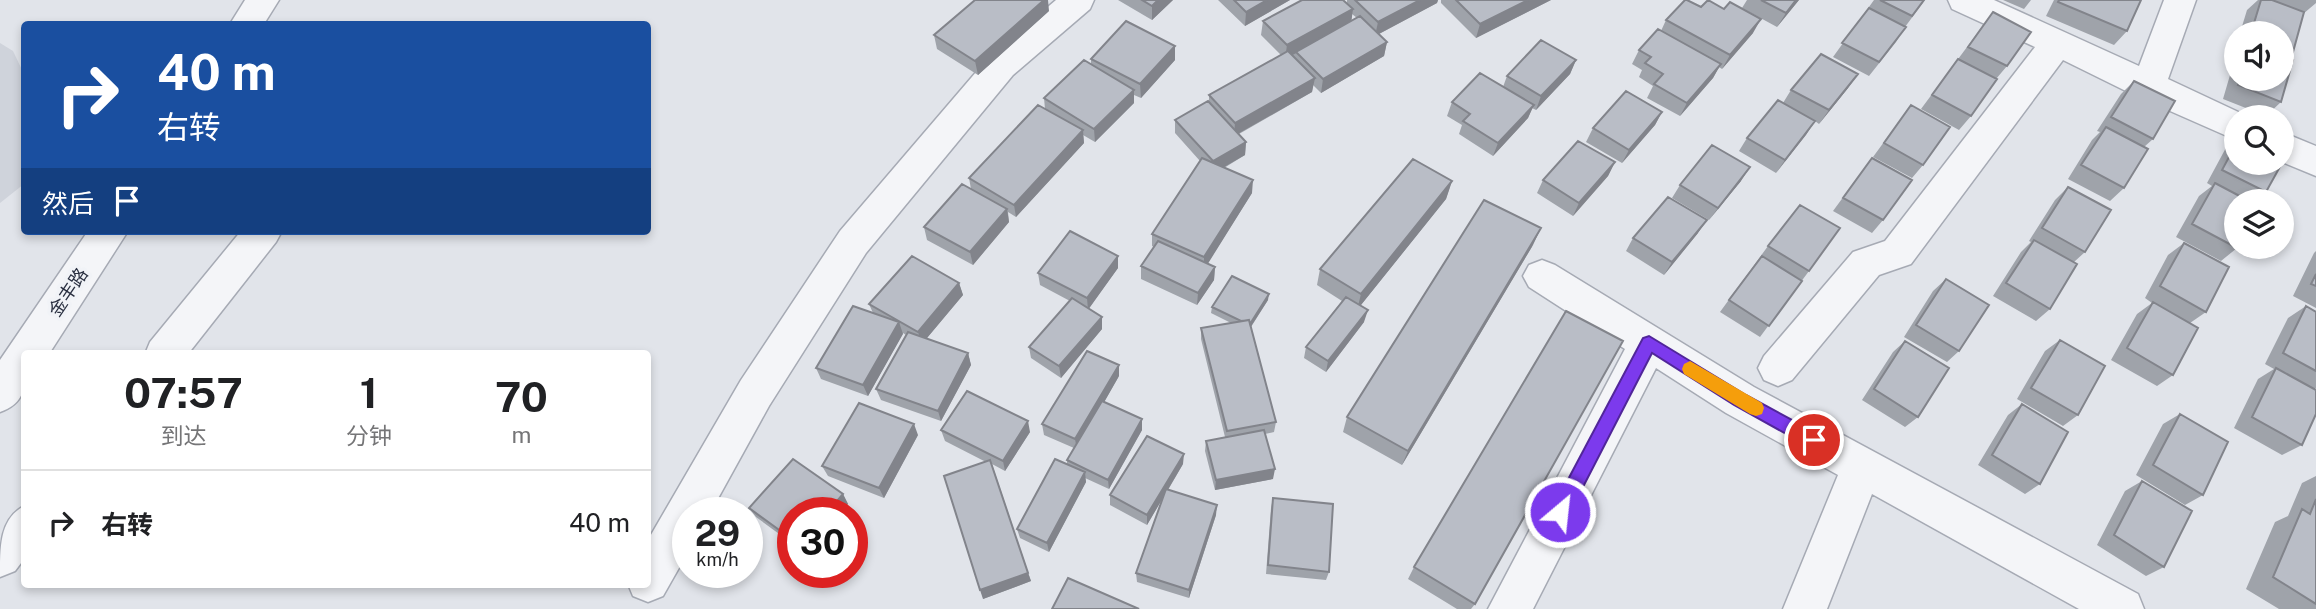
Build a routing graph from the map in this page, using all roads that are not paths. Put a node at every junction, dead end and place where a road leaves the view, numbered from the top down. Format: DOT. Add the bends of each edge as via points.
graph roads {
  1 [pos="263,0"];
  2 [pos="1078,0"];
  3 [pos="1964,0"];
  4 [pos="2180,0"];
  5 [pos="248,21"];
  6 [pos="2056,44"];
  7 [pos="2148,87"];
  8 [pos="2224,121"];
  9 [pos="2294,152"];
  10 [pos="2316,162"];
  11 [pos="106,235"];
  12 [pos="260,235"];
  13 [pos="1542,276"];
  14 [pos="1649,343"];
  15 [pos="28,350"];
  16 [pos="167,350"];
  17 [pos="1778,368"];
  18 [pos="1862,467"];
  19 [pos="21,530"];
  20 [pos="0,556"];
  21 [pos="651,576"];
  22 [pos="644,588"];
  23 [pos="632,609"];
  24 [pos="1510,609"];
  25 [pos="1805,609"];
  26 [pos="2122,609"];
  1 -- 5 [label="street"];
  2 -- 21 [label="street" via="1001,66 853,242 755,393"];
  3 -- 6 [label="street"];
  4 -- 7 [label="street"];
  6 -- 7 [label="street"];
  6 -- 17 [label="street" via="1898,253 1866,263"];
  7 -- 8 [label="street"];
  9 -- 10 [label="street"];
  11 -- 15 [label="street, 金丰路"];
  12 -- 16 [label="street"];
  13 -- 14 [label="street"];
  14 -- 18 [label="street"];
  14 -- 24 [label="street"];
  18 -- 25 [label="street"];
  18 -- 26 [label="street"];
  19 -- 20 [label="street"];
  22 -- 23 [label="street"];
}
